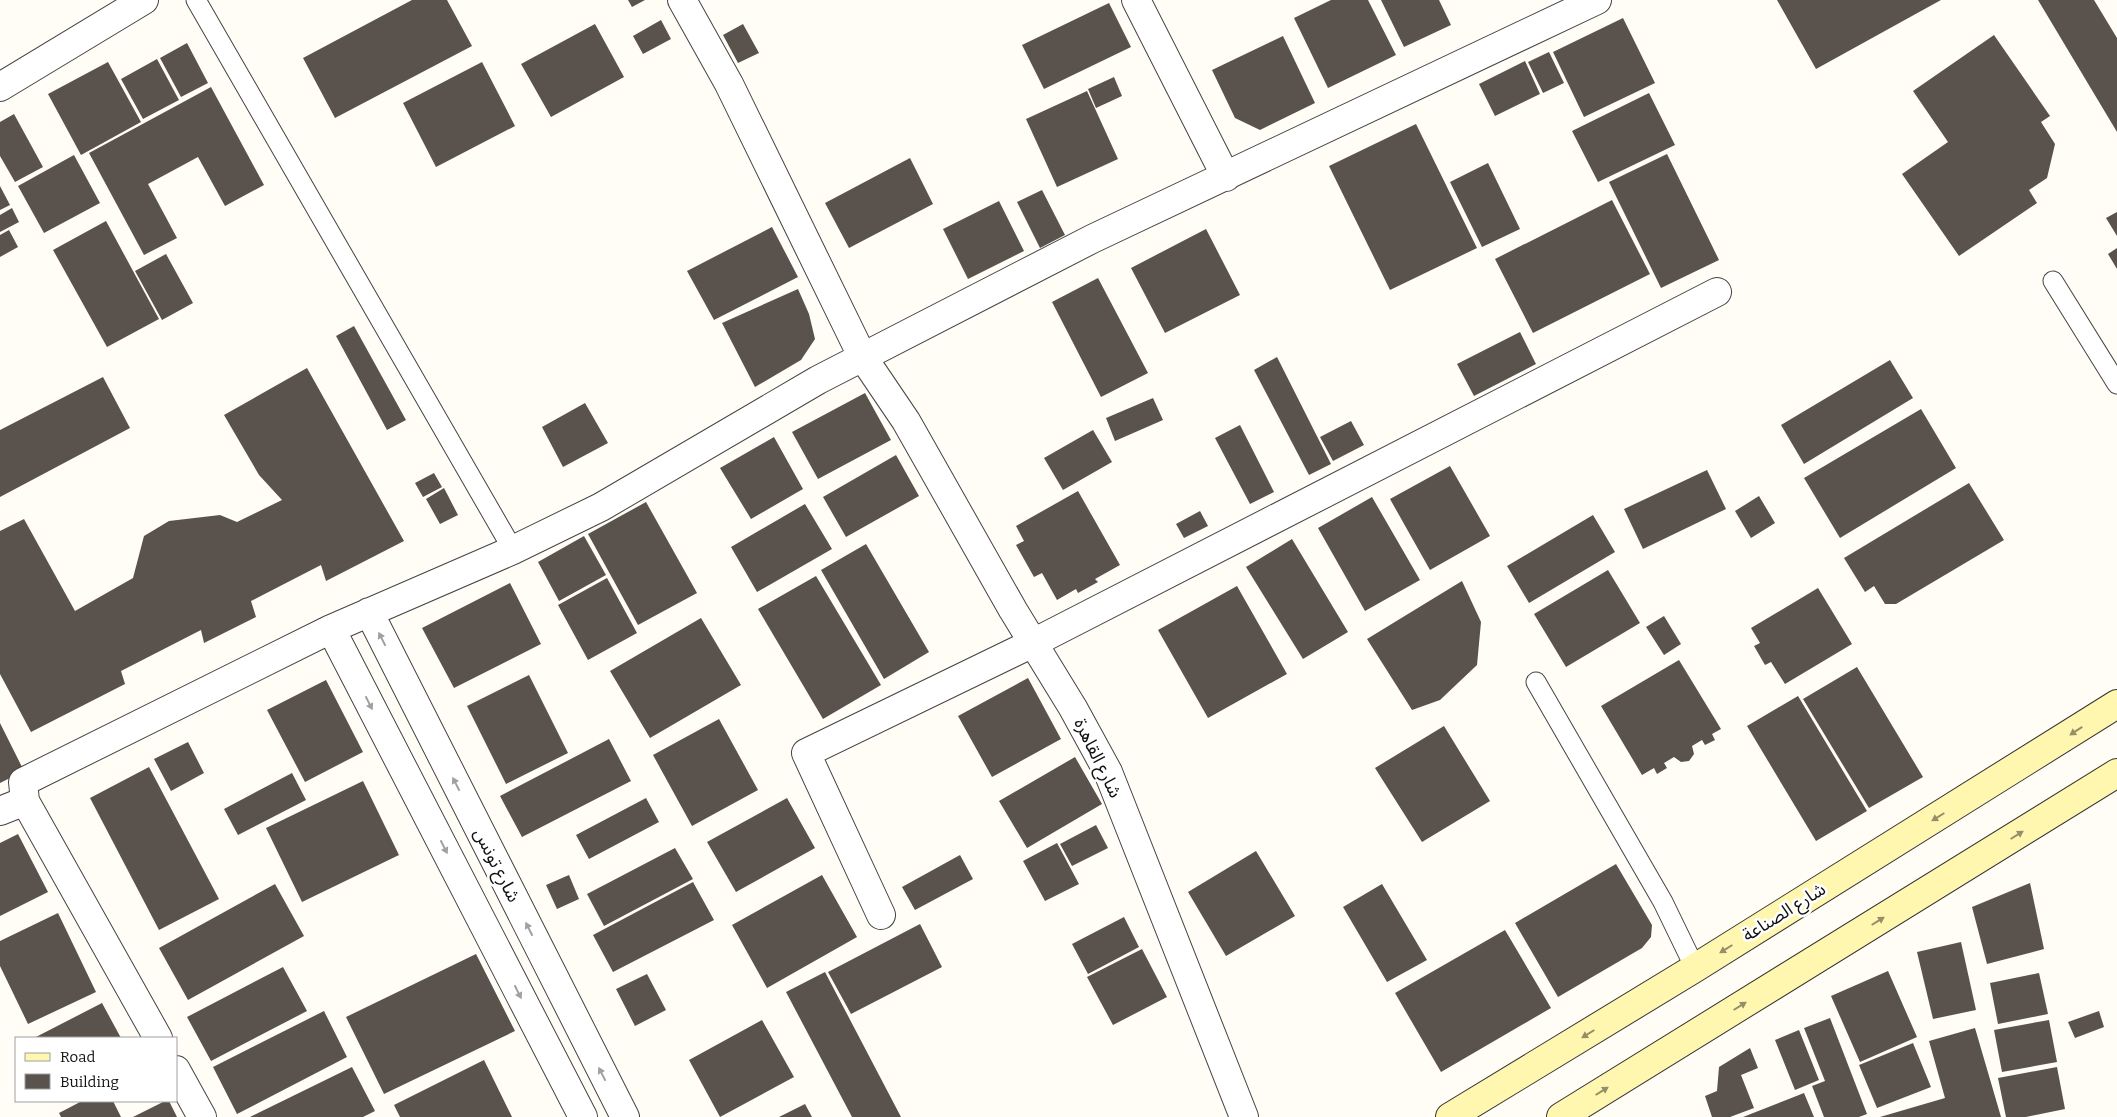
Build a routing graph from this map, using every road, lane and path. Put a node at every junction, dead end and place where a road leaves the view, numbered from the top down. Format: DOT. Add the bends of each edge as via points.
graph roads {
  1 [pos="144,0"];
  2 [pos="196,0"];
  3 [pos="682,0"];
  4 [pos="1136,0"];
  5 [pos="1597,0"];
  6 [pos="1555,9"];
  7 [pos="0,88"];
  8 [pos="1226,177"];
  9 [pos="2053,281"];
  10 [pos="1717,292"];
  11 [pos="862,356"];
  12 [pos="2117,384"];
  13 [pos="513,550"];
  14 [pos="369,612"];
  15 [pos="331,629"];
  16 [pos="1034,643"];
  17 [pos="1536,682"];
  18 [pos="2117,704"];
  19 [pos="2117,773"];
  20 [pos="25,801"];
  21 [pos="0,811"];
  22 [pos="882,915"];
  23 [pos="1695,968"];
  24 [pos="157,1037"];
  25 [pos="178,1074"];
  26 [pos="202,1117"];
  27 [pos="583,1117"];
  28 [pos="624,1117"];
  29 [pos="1244,1117"];
  30 [pos="1450,1117"];
  31 [pos="1560,1117"];
  1 -- 7 [label="street"];
  2 -- 13 [label="lane"];
  3 -- 11 [label="street, شارع القاهرة" via="729,84"];
  4 -- 8 [label="street"];
  5 -- 6 [label="street"];
  6 -- 8 [label="street"];
  8 -- 11 [label="street" via="1092,239"];
  9 -- 12 [label="lane"];
  10 -- 16 [label="street"];
  11 -- 13 [label="street" via="601,507"];
  11 -- 16 [label="street, شارع القاهرة" via="906,421"];
  13 -- 14 [label="street"];
  14 -- 15 [label="street"];
  28 -- 14 [label="street, شارع تونس, one-way"];
  15 -- 20 [label="street" via="23,782"];
  15 -- 27 [label="street, one-way"];
  16 -- 22 [label="street" via="806,753"];
  16 -- 29 [label="street, شارع القاهرة" via="1108,772"];
  17 -- 23 [label="lane" via="1663,902"];
  18 -- 23 [label="main road, شارع الصناعة, one-way"];
  31 -- 19 [label="main road, one-way"];
  20 -- 21 [label="street"];
  20 -- 24 [label="street"];
  23 -- 30 [label="main road, شارع الصناعة, one-way"];
  25 -- 26 [label="street"];
}
